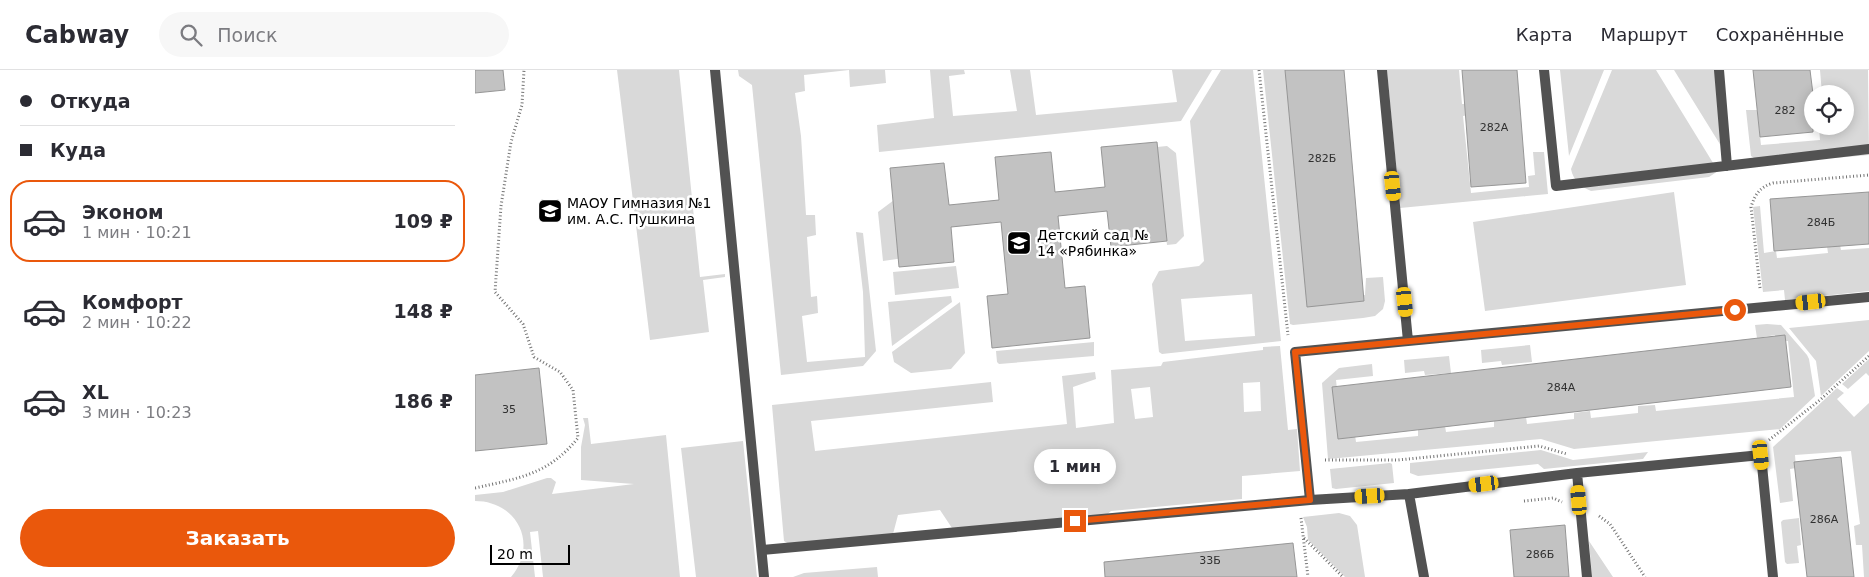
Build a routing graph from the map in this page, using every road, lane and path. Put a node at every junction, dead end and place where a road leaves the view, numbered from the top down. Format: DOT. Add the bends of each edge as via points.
graph roads {
  1 [pos="524,70"];
  2 [pos="715,70"];
  3 [pos="1259,70"];
  4 [pos="1383,70"];
  5 [pos="1544,70"];
  6 [pos="1719,70"];
  7 [pos="1869,149"];
  8 [pos="1727,166"];
  9 [pos="1869,175"];
  10 [pos="1759,288"];
  11 [pos="1869,297"];
  12 [pos="1408,341"];
  13 [pos="1295,352"];
  14 [pos="1869,356"];
  15 [pos="1769,439"];
  16 [pos="1760,440"];
  17 [pos="1770,448"];
  18 [pos="1567,454"];
  19 [pos="1325,460"];
  20 [pos="1577,473"];
  21 [pos="475,488"];
  22 [pos="1409,494"];
  23 [pos="1310,500"];
  24 [pos="1515,502"];
  25 [pos="1581,513"];
  26 [pos="1301,515"];
  27 [pos="1304,537"];
  28 [pos="761,550"];
  29 [pos="764,577"];
  30 [pos="1308,577"];
  31 [pos="1343,577"];
  32 [pos="1423,577"];
  33 [pos="1587,577"];
  34 [pos="1645,577"];
  35 [pos="1773,577"];
  1 -- 21 [label="path" via="522,105 511,142 501,206 495,292 523,324 534,357 560,372 573,390 578,438 566,453 542,470"];
  2 -- 28 [label="street"];
  3 -- 13 [label="path" via="1287,333"];
  4 -- 12 [label="street"];
  5 -- 8 [label="street" via="1556,186"];
  6 -- 8 [label="street"];
  7 -- 8 [label="street"];
  9 -- 10 [label="path" via="1773,183 1765,185 1755,195 1751,207"];
  11 -- 12 [label="street"];
  12 -- 13 [label="street"];
  13 -- 23 [label="street"];
  14 -- 15 [label="path" via="1820,400"];
  15 -- 16 [label="path"];
  15 -- 17 [label="path"];
  18 -- 19 [label="path" via="1539,446 1398,460"];
  20 -- 22 [label="street"];
  20 -- 25 [label="street"];
  20 -- 35 [label="street" via="1761,455"];
  22 -- 23 [label="street"];
  22 -- 32 [label="street"];
  23 -- 28 [label="street"];
  24 -- 25 [label="path" via="1553,498 1562,502 1569,511"];
  25 -- 33 [label="street"];
  25 -- 34 [label="path" via="1599,516 1610,524"];
  26 -- 27 [label="path"];
  27 -- 30 [label="path"];
  27 -- 31 [label="path"];
  28 -- 29 [label="street"];
}
